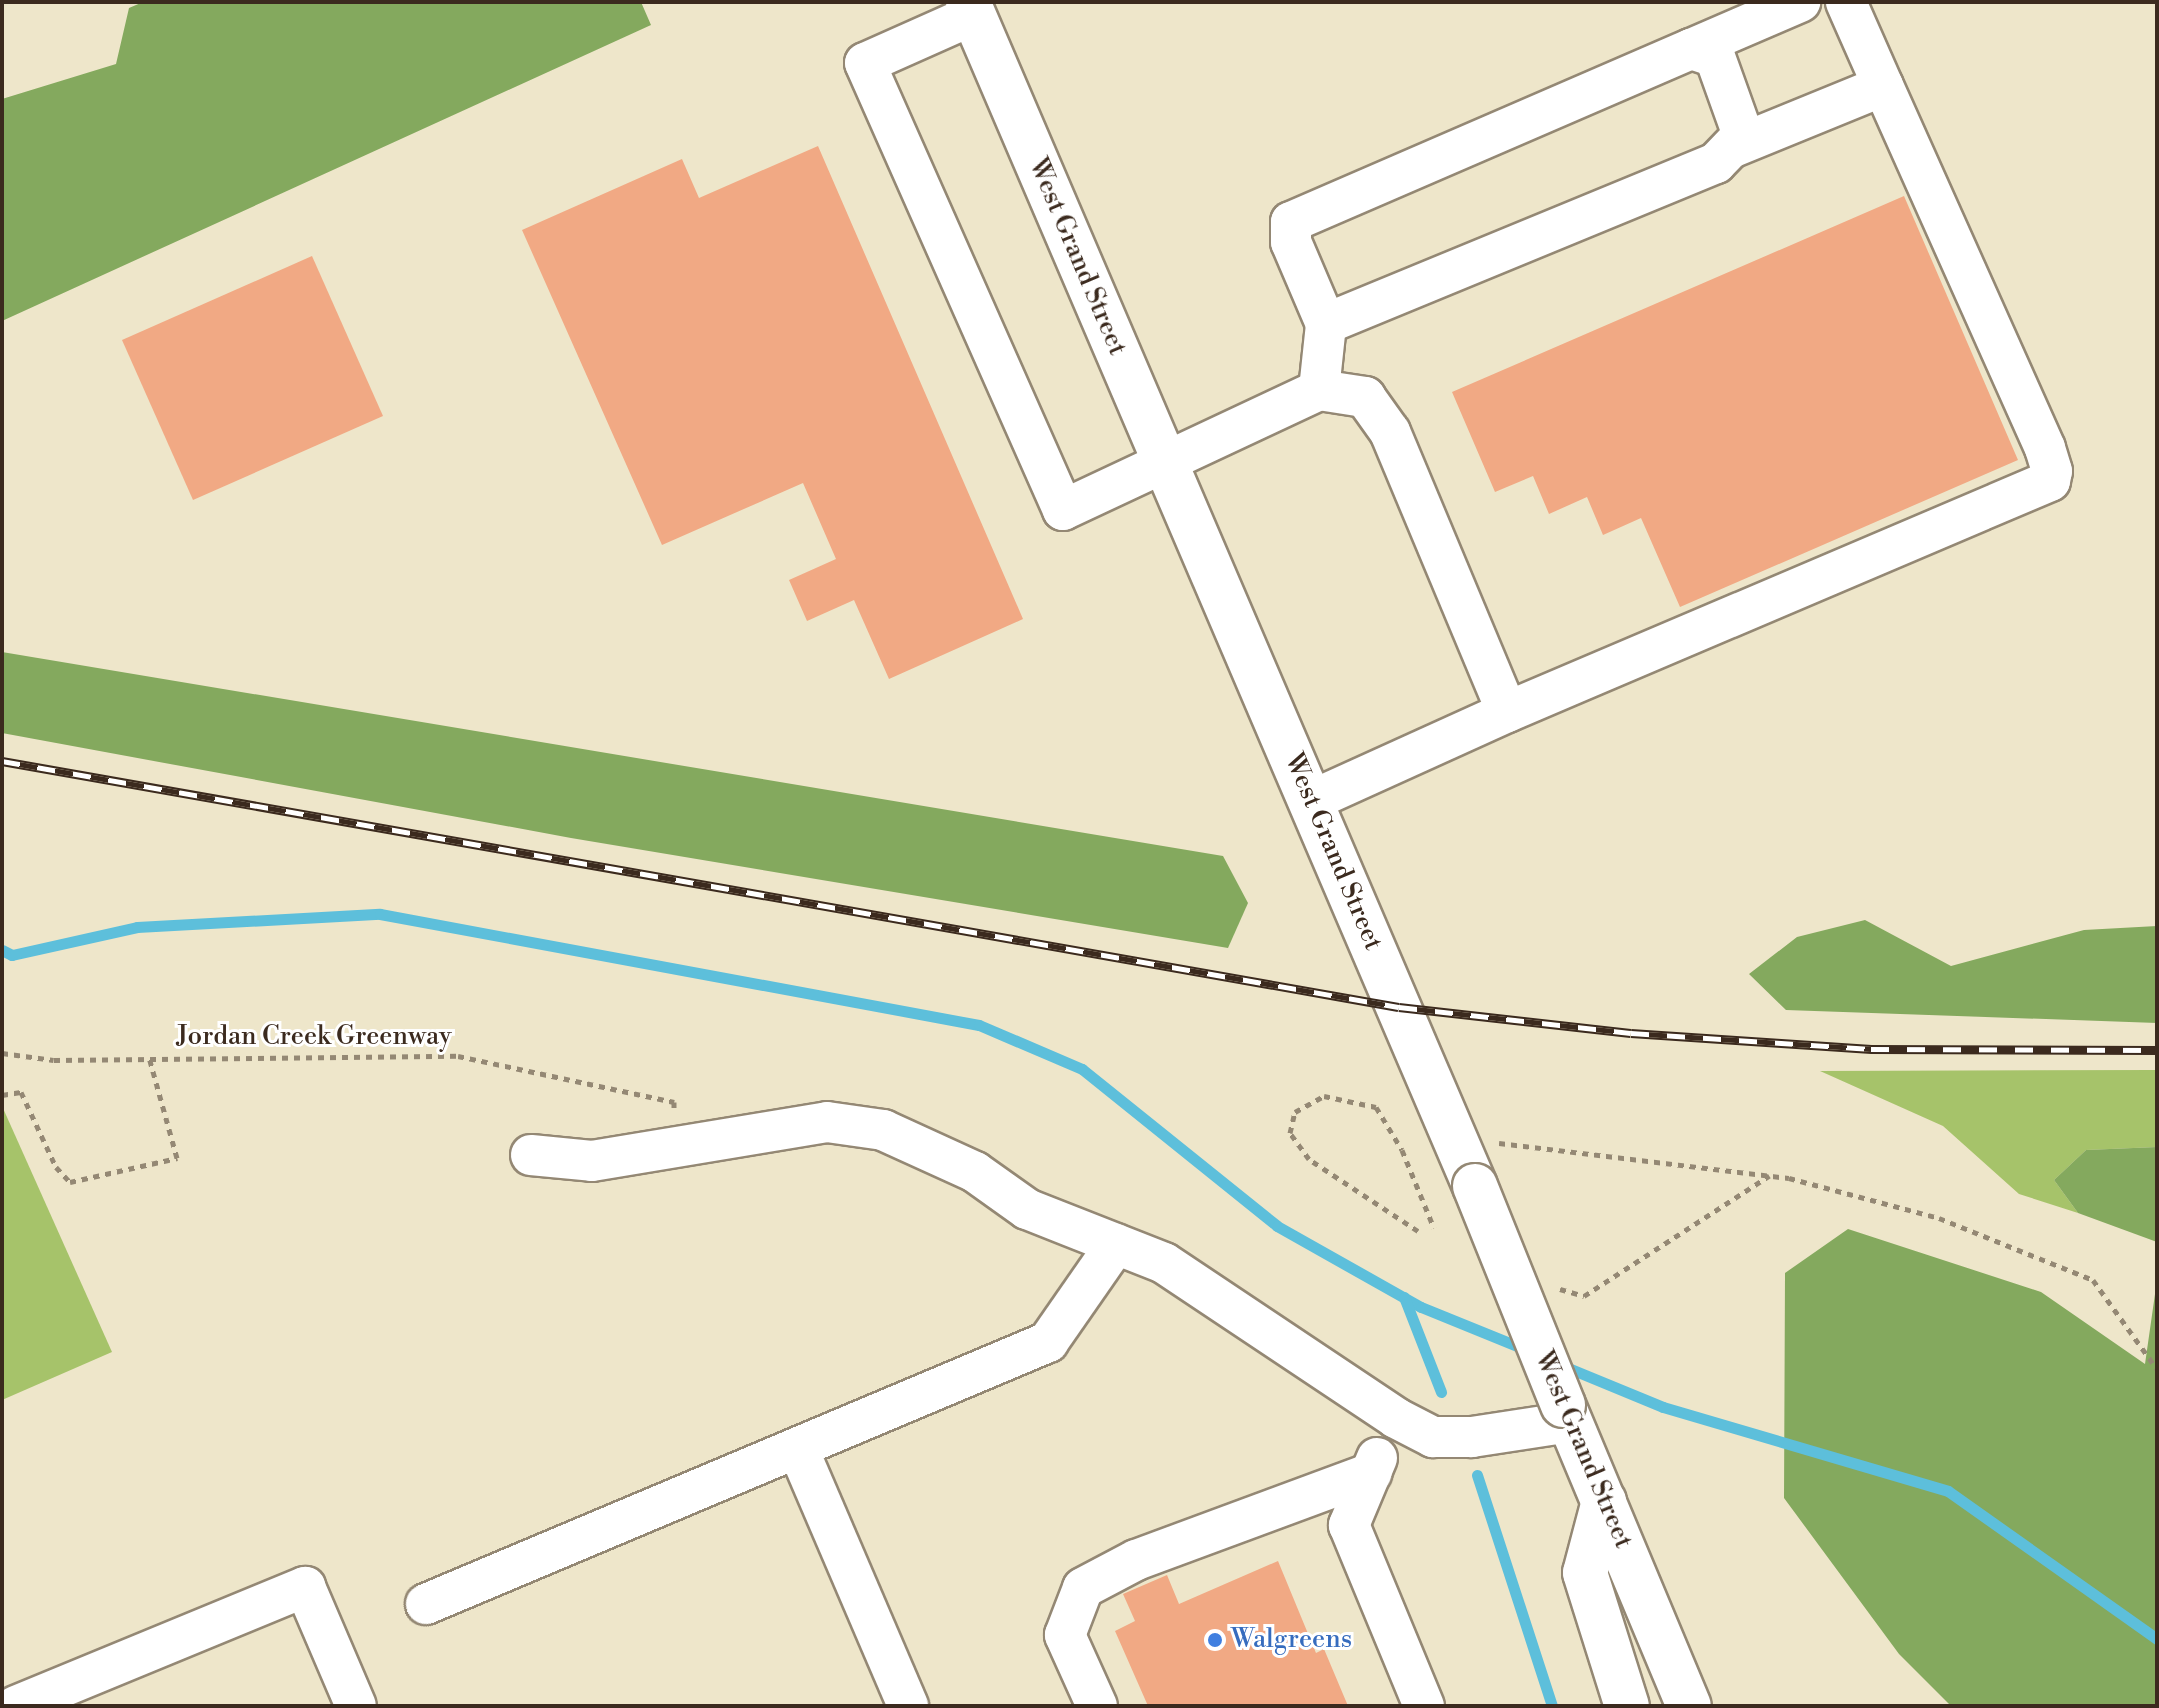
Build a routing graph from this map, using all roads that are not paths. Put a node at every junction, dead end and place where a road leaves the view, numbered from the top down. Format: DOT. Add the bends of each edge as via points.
graph roads {
  1 [pos="1800,2"];
  2 [pos="1846,2"];
  3 [pos="970,8"];
  4 [pos="1691,49"];
  5 [pos="1883,86"];
  6 [pos="1731,148"];
  7 [pos="1326,324"];
  8 [pos="1319,390"];
  9 [pos="1166,464"];
  10 [pos="1507,712"];
  11 [pos="1311,801"];
  12 [pos="531,1155"];
  13 [pos="1116,1244"];
  14 [pos="1566,1413"];
  15 [pos="1396,1418"];
  16 [pos="798,1449"];
  17 [pos="1371,1473"];
  18 [pos="1604,1501"];
  19 [pos="426,1604"];
  20 [pos="16,1706"];
  21 [pos="356,1706"];
  22 [pos="908,1706"];
  23 [pos="1097,1706"];
  24 [pos="1424,1706"];
  25 [pos="1627,1706"];
  26 [pos="1689,1706"];
  27 [pos="1715,1706"];
  1 -- 4 [label="street"];
  2 -- 5 [label="street"];
  3 -- 9 [label="main road, West Grand Street"];
  3 -- 9 [label="street" via="865,63 1063,510"];
  4 -- 6 [label="street" via="1715,57 1739,114 1743,135"];
  4 -- 7 [label="street" via="1291,222 1291,242"];
  5 -- 6 [label="street"];
  5 -- 10 [label="street" via="2045,448 2050,481"];
  6 -- 7 [label="street" via="1716,163"];
  7 -- 8 [label="street"];
  8 -- 9 [label="street"];
  8 -- 10 [label="street" via="1365,397 1390,432"];
  9 -- 11 [label="main road, West Grand Street"];
  10 -- 11 [label="street"];
  11 -- 14 [label="main road, West Grand Street, bridge"];
  12 -- 13 [label="street" via="592,1161 827,1122 883,1130 975,1172 1027,1209"];
  13 -- 15 [label="street" via="1164,1263"];
  13 -- 16 [label="street" via="1048,1342"];
  14 -- 15 [label="street" via="1472,1437 1433,1437"];
  14 -- 18 [label="main road, West Grand Street"];
  15 -- 17 [label="street"];
  16 -- 19 [label="street"];
  16 -- 22 [label="street"];
  17 -- 23 [label="street" via="1136,1560 1083,1588 1065,1635"];
  17 -- 24 [label="street" via="1349,1525"];
  18 -- 25 [label="main road" via="1585,1573"];
  18 -- 26 [label="main road, West Grand Street"];
  18 -- 27 [label="main road"];
  20 -- 21 [label="street" via="305,1587"];
}
